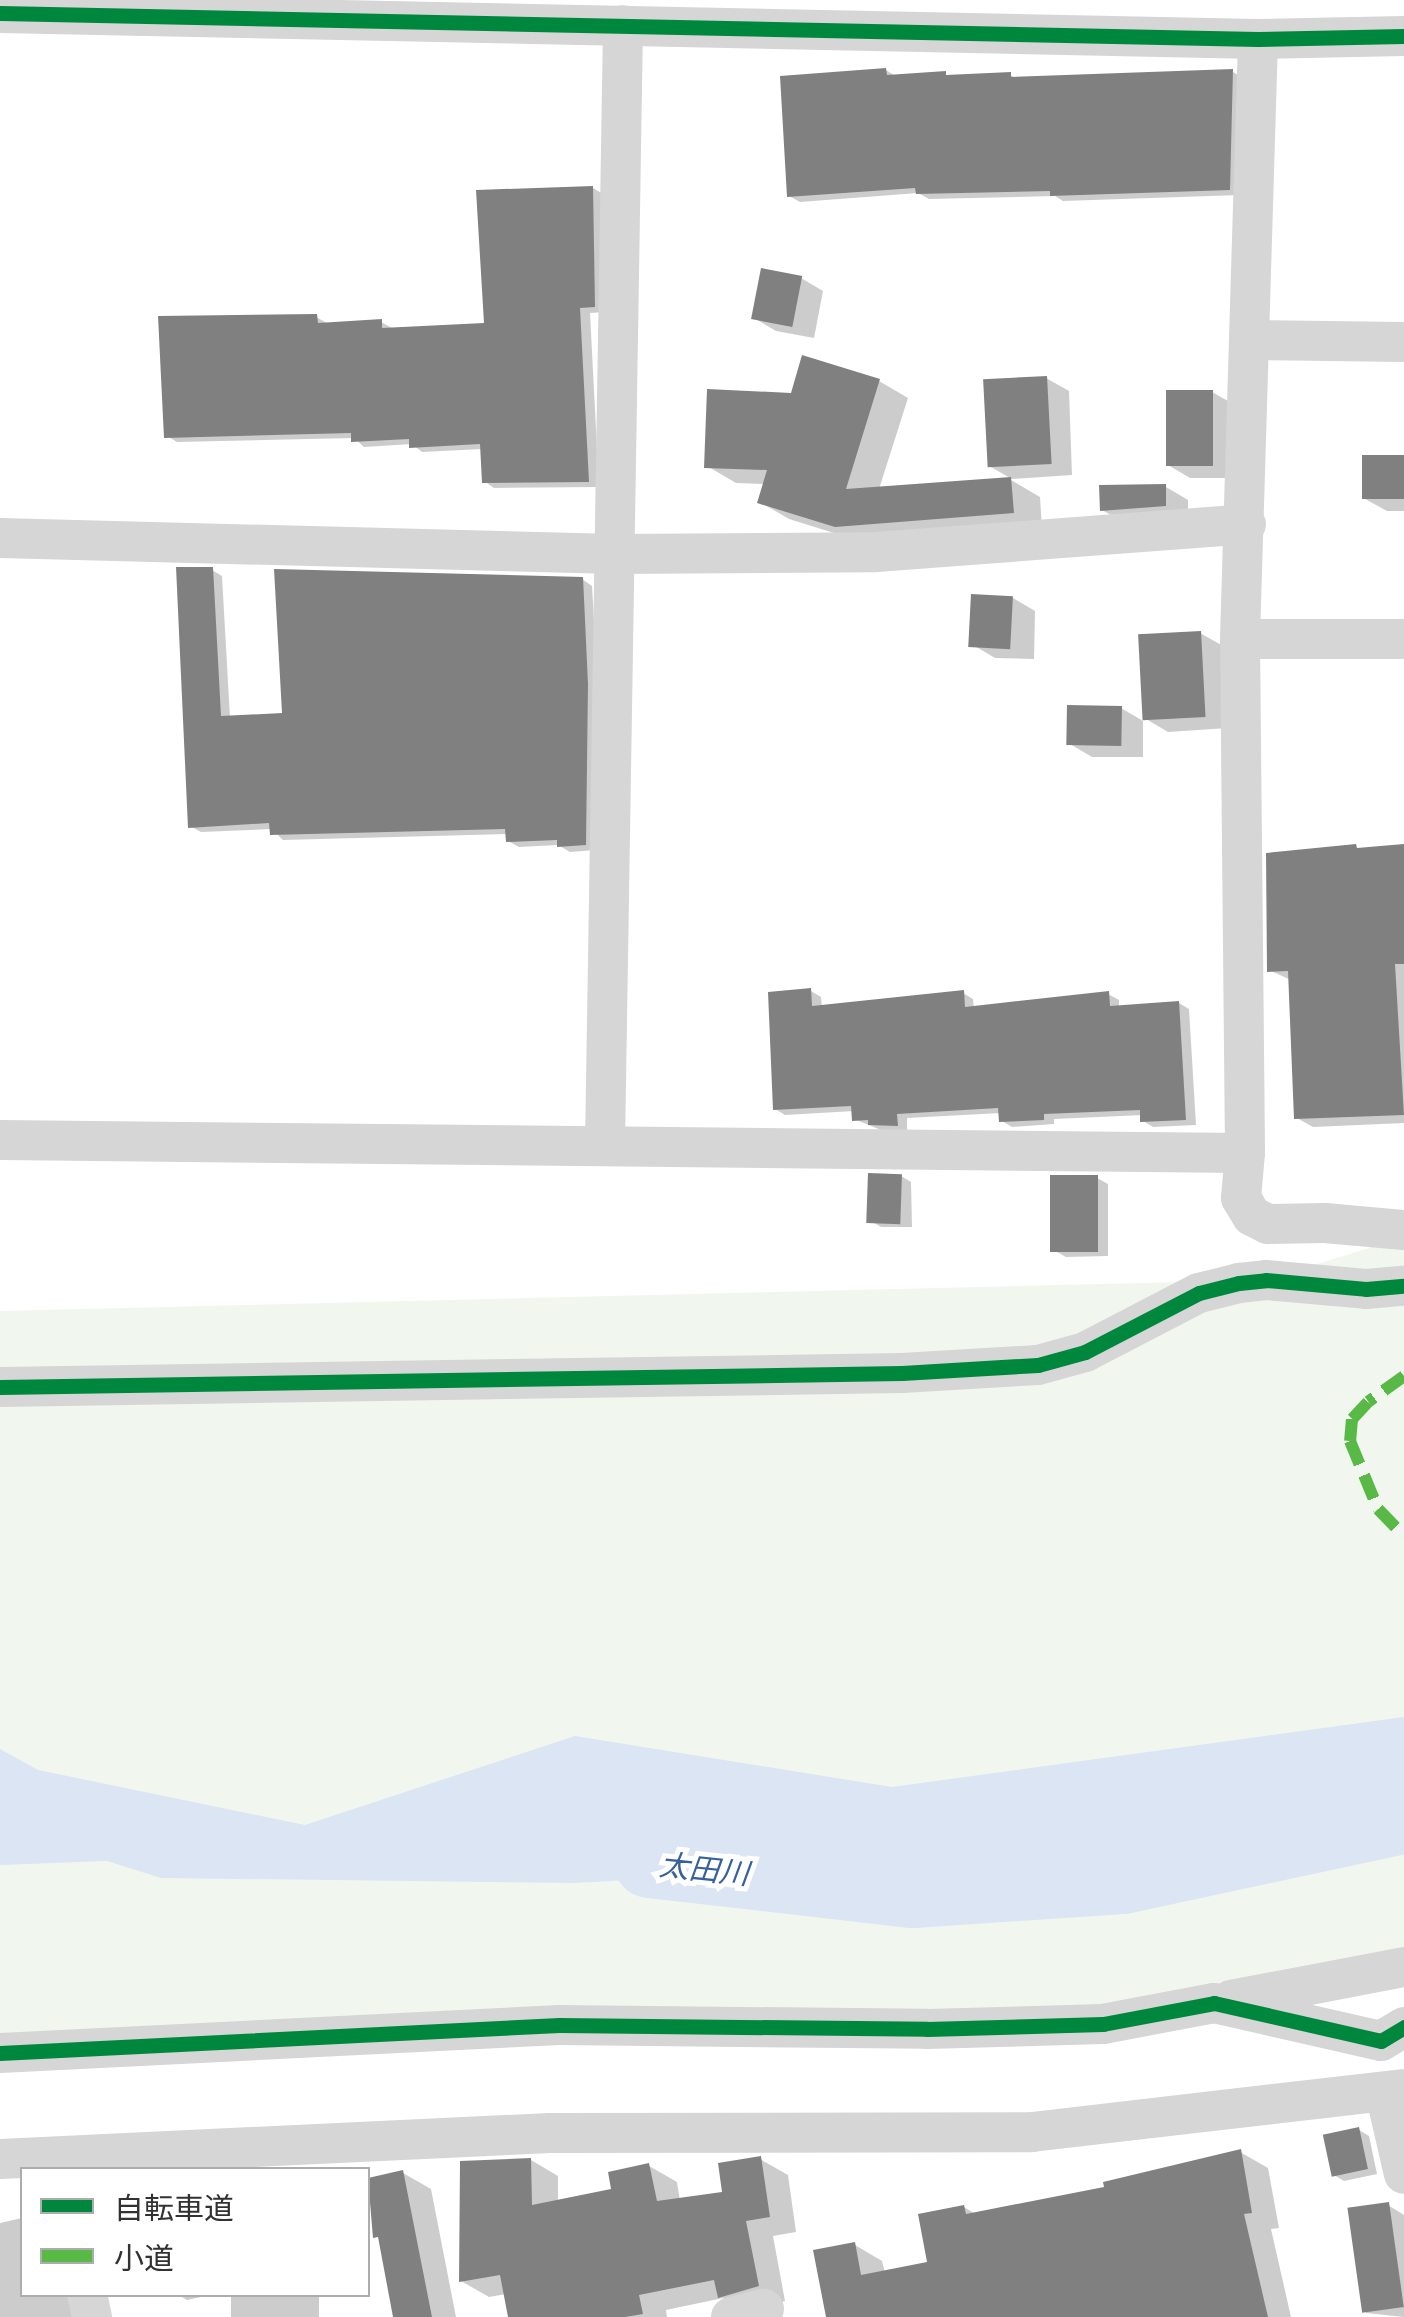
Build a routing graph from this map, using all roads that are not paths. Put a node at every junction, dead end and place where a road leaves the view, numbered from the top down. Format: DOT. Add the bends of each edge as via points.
graph roads {
  1 [pos="0,13"];
  2 [pos="1319,18"];
  3 [pos="622,25"];
  4 [pos="1404,36"];
  5 [pos="1258,39"];
  6 [pos="1249,340"];
  7 [pos="1404,342"];
  8 [pos="1246,524"];
  9 [pos="0,538"];
  10 [pos="615,554"];
  11 [pos="1240,638"];
  12 [pos="1404,639"];
  13 [pos="0,1140"];
  14 [pos="605,1146"];
  15 [pos="1245,1153"];
  16 [pos="1404,1230"];
  17 [pos="1404,1286"];
  18 [pos="0,1387"];
  19 [pos="1404,1967"];
  20 [pos="1214,2003"];
  21 [pos="1404,2027"];
  22 [pos="0,2053"];
  23 [pos="1398,2086"];
  24 [pos="0,2160"];
  25 [pos="57,2163"];
  26 [pos="1404,2174"];
  1 -- 3 [label="street"];
  2 -- 4 [label="street"];
  2 -- 5 [label="street"];
  3 -- 5 [label="street"];
  3 -- 10 [label="street"];
  5 -- 6 [label="street"];
  6 -- 7 [label="street"];
  6 -- 8 [label="street"];
  8 -- 10 [label="street" via="876,552"];
  8 -- 11 [label="street"];
  9 -- 10 [label="street"];
  10 -- 14 [label="street"];
  11 -- 12 [label="street"];
  11 -- 15 [label="street"];
  13 -- 14 [label="street"];
  14 -- 15 [label="street"];
  15 -- 16 [label="street" via="1242,1198 1252,1216 1268,1224"];
  17 -- 18 [label="street" via="1239,1283 1200,1292 1084,1352 1038,1365 902,1373"];
  19 -- 20 [label="street"];
  20 -- 21 [label="street" via="1381,2041"];
  20 -- 22 [label="street" via="1102,2024 559,2026"];
  23 -- 25 [label="street" via="1032,2132 550,2133"];
  23 -- 26 [label="street"];
  24 -- 25 [label="street"];
}
